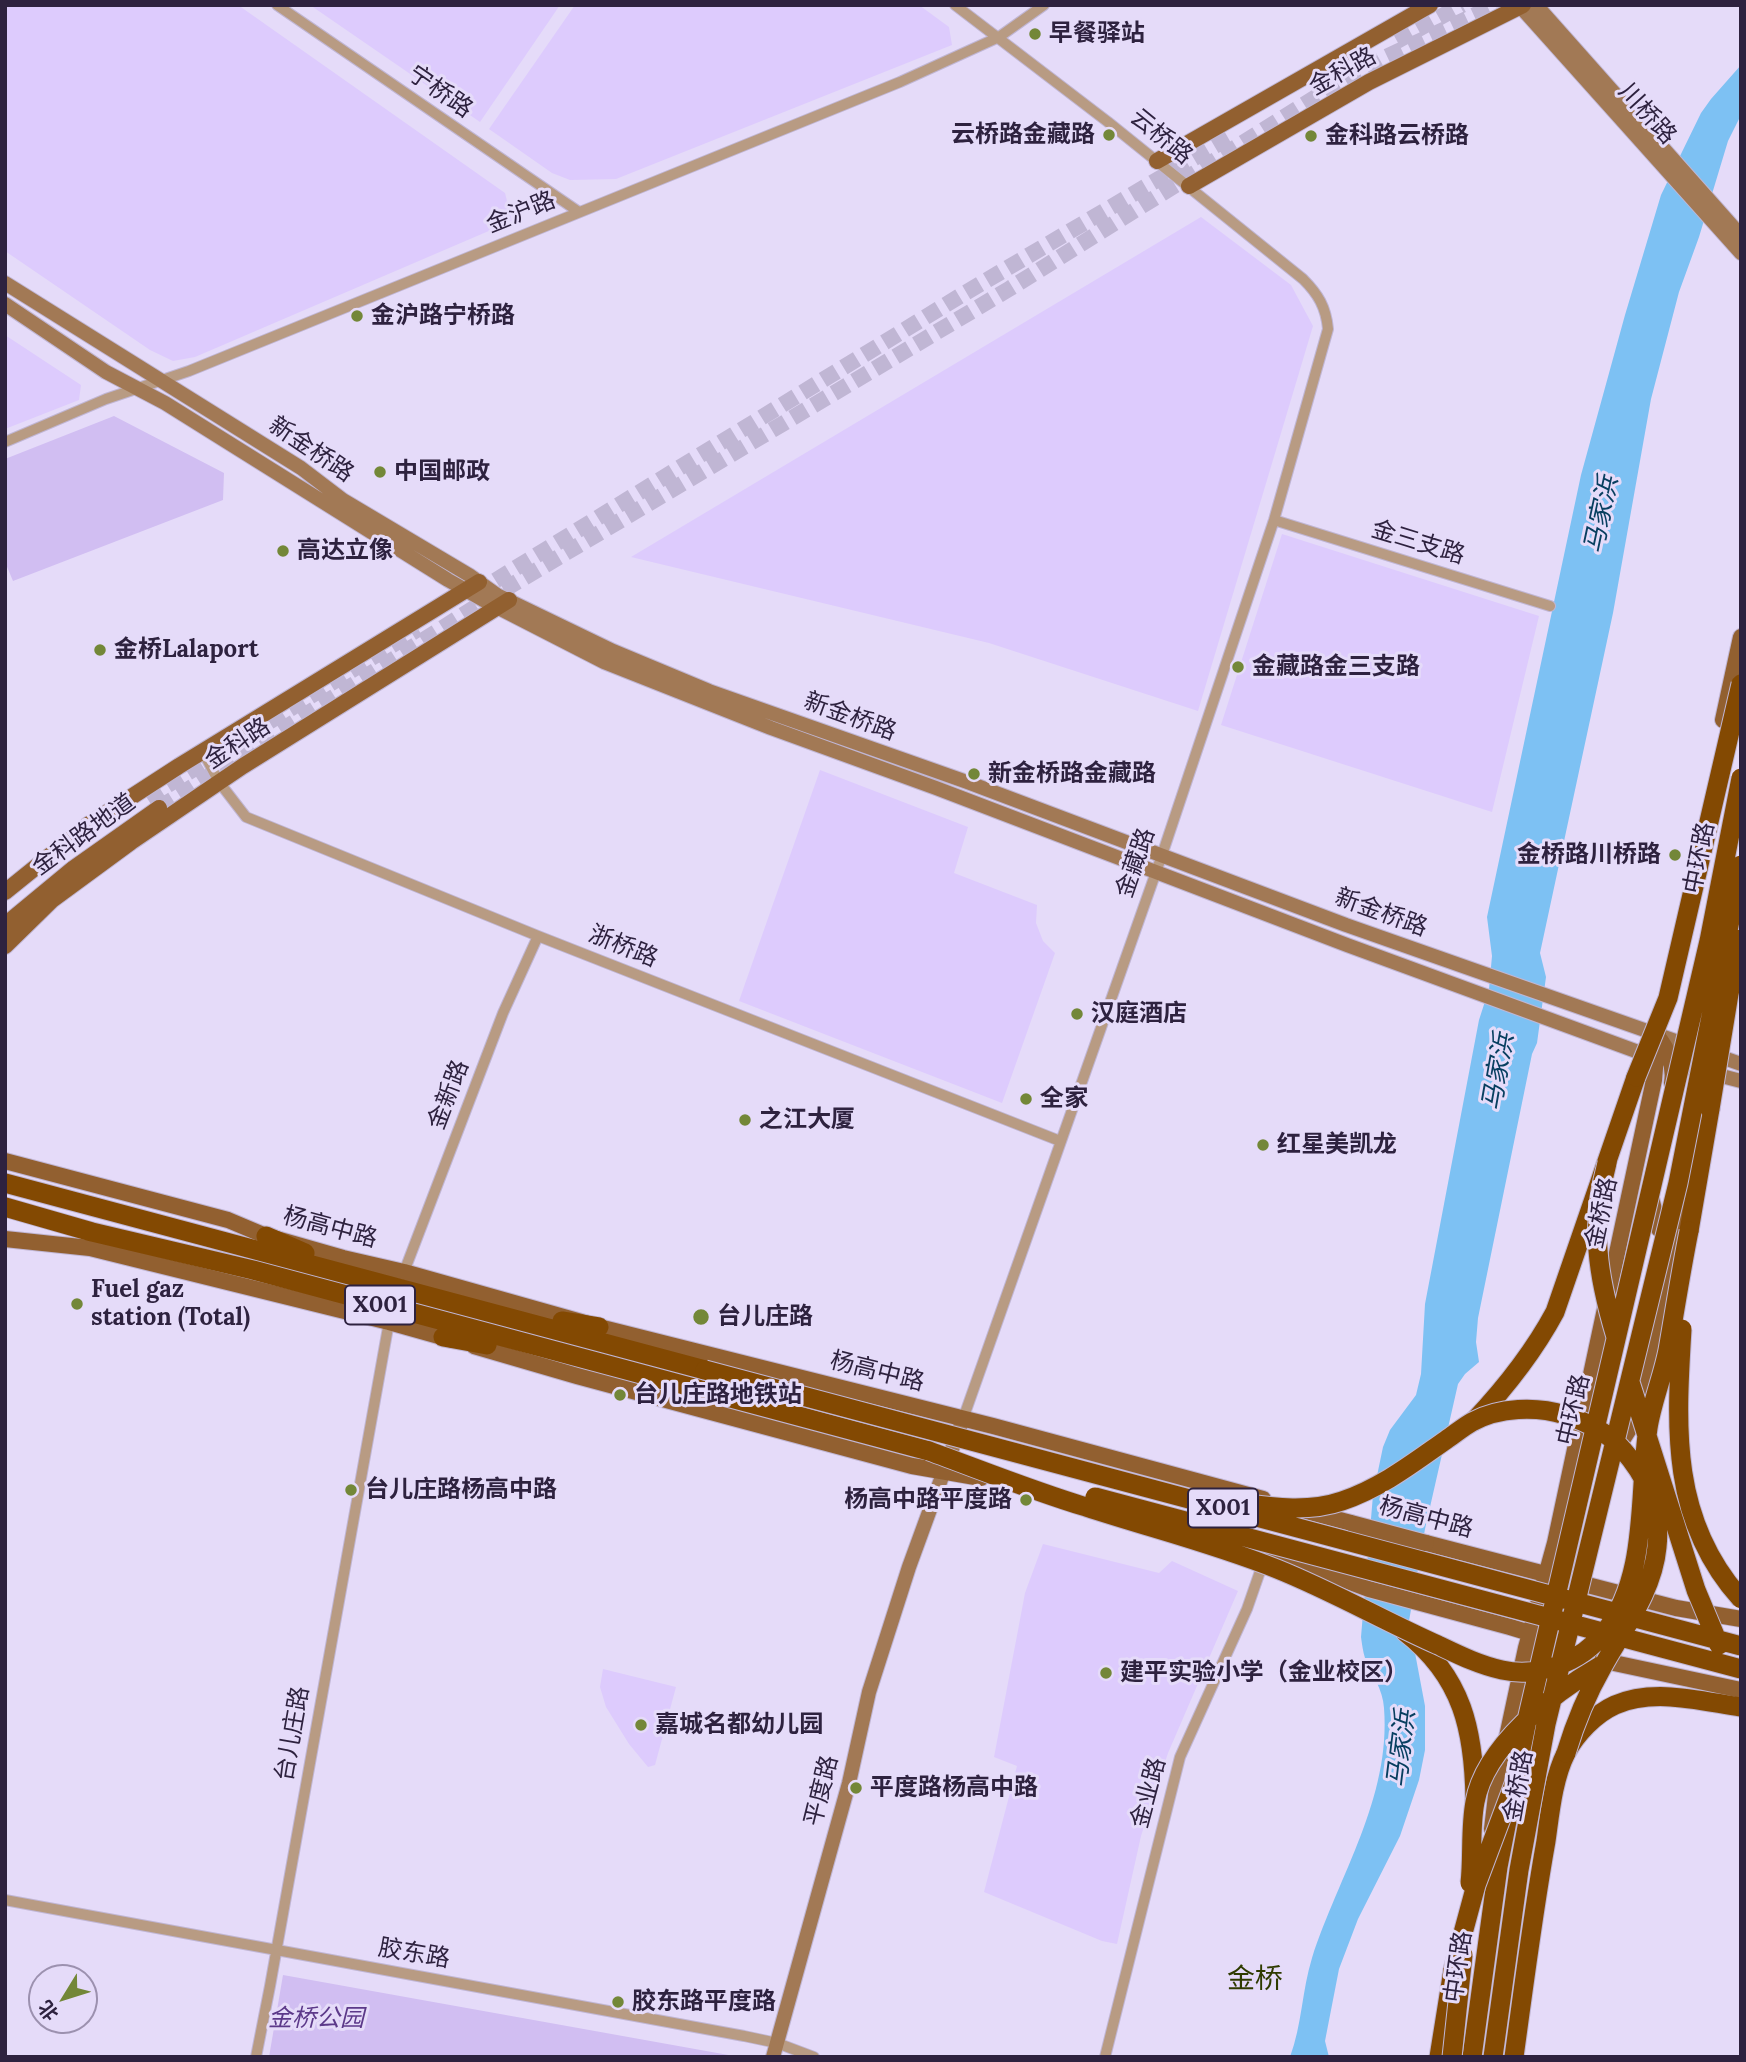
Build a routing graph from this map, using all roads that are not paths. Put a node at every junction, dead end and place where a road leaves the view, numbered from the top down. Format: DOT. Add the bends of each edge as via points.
graph roads {
  1 [pos="277,5"];
  2 [pos="955,5"];
  3 [pos="1044,5"];
  4 [pos="1430,5"];
  5 [pos="1524,6"];
  6 [pos="999,37"];
  7 [pos="1157,161"];
  8 [pos="1189,186"];
  9 [pos="579,212"];
  10 [pos="1736,236"];
  11 [pos="1741,253"];
  12 [pos="5,283"];
  13 [pos="5,304"];
  14 [pos="1326,314"];
  15 [pos="160,381"];
  16 [pos="138,389"];
  17 [pos="5,442"];
  18 [pos="1274,520"];
  19 [pos="480,582"];
  20 [pos="464,590"];
  21 [pos="503,604"];
  22 [pos="1550,606"];
  23 [pos="1741,637"];
  24 [pos="1741,684"];
  25 [pos="203,752"];
  26 [pos="1741,778"];
  27 [pos="219,782"];
  28 [pos="1162,855"];
  29 [pos="1741,866"];
  30 [pos="1156,871"];
  31 [pos="5,892"];
  32 [pos="1741,893"];
  33 [pos="5,904"];
  34 [pos="5,925"];
  35 [pos="538,936"];
  36 [pos="1741,939"];
  37 [pos="5,946"];
  38 [pos="1729,994"];
  39 [pos="1658,1037"];
  40 [pos="1700,1049"];
  41 [pos="1663,1061"];
  42 [pos="1741,1065"];
  43 [pos="1693,1069"];
  44 [pos="1710,1073"];
  45 [pos="1741,1081"];
  46 [pos="1060,1141"];
  47 [pos="1683,1160"];
  48 [pos="5,1161"];
  49 [pos="1607,1163"];
  50 [pos="5,1183"];
  51 [pos="5,1208"];
  52 [pos="1659,1229"];
  53 [pos="1689,1231"];
  54 [pos="266,1236"];
  55 [pos="10,1238"];
  56 [pos="404,1272"];
  57 [pos="360,1278"];
  58 [pos="465,1306"];
  59 [pos="599,1327"];
  60 [pos="387,1328"];
  61 [pos="443,1337"];
  62 [pos="613,1367"];
  63 [pos="1582,1414"];
  64 [pos="963,1419"];
  65 [pos="1474,1421"];
  66 [pos="1619,1445"];
  67 [pos="929,1451"];
  68 [pos="1024,1455"];
  69 [pos="943,1471"];
  70 [pos="1268,1551"];
  71 [pos="1546,1576"];
  72 [pos="1567,1581"];
  73 [pos="1587,1586"];
  74 [pos="1741,1599"];
  75 [pos="1741,1619"];
  76 [pos="1398,1628"];
  77 [pos="1530,1633"];
  78 [pos="1741,1633"];
  79 [pos="1553,1641"];
  80 [pos="1570,1646"];
  81 [pos="1741,1646"];
  82 [pos="1741,1669"];
  83 [pos="1741,1675"];
  84 [pos="1741,1690"];
  85 [pos="1741,1707"];
  86 [pos="1566,1754"];
  87 [pos="1514,1784"];
  88 [pos="1496,1796"];
  89 [pos="1475,1802"];
  90 [pos="1535,1826"];
  91 [pos="5,1900"];
  92 [pos="276,1950"];
  93 [pos="775,2050"];
  94 [pos="256,2057"];
  95 [pos="814,2057"];
  96 [pos="1105,2057"];
  97 [pos="1439,2057"];
  98 [pos="1446,2057"];
  99 [pos="1452,2057"];
  100 [pos="1466,2057"];
  101 [pos="1472,2057"];
  102 [pos="1493,2057"];
  103 [pos="1500,2057"];
  104 [pos="1514,2057"];
  1 -- 9 [label="street, 宁桥路"];
  2 -- 6 [label="street, 云桥路"];
  3 -- 6 [label="street, 金沪路"];
  4 -- 7 [label="main road, 金科路"];
  5 -- 8 [label="main road, 金科路" via="1369,82"];
  5 -- 10 [label="street, 川桥路"];
  6 -- 7 [label="street, 云桥路"];
  6 -- 9 [label="street, 金沪路"];
  7 -- 8 [label="street, 云桥路"];
  8 -- 14 [label="street, 云桥路" via="1303,278"];
  9 -- 15 [label="street, 金沪路"];
  10 -- 11 [label="street, 川桥路"];
  12 -- 15 [label="street, 新金桥路"];
  13 -- 16 [label="street, 新金桥路"];
  14 -- 18 [label="street, 金藏路" via="1325,344"];
  15 -- 16 [label="street, 金沪路"];
  15 -- 19 [label="street, 新金桥路"];
  16 -- 17 [label="street, 金沪路"];
  16 -- 20 [label="street, 新金桥路"];
  18 -- 22 [label="street, 金三支路"];
  18 -- 28 [label="street, 金藏路"];
  19 -- 20 [label="main road, 金科路"];
  19 -- 21 [label="street, 新金桥路"];
  20 -- 21 [label="street, 新金桥路"];
  20 -- 25 [label="main road, 金科路"];
  21 -- 27 [label="main road, 金科路"];
  21 -- 28 [label="street, 新金桥路" via="709,691"];
  21 -- 30 [label="street, 新金桥路" via="604,662"];
  23 -- 39 [label="main road"];
  24 -- 49 [label="highway, bridge" via="1668,998"];
  25 -- 27 [label="street, 浙桥路"];
  25 -- 31 [label="main road, 金科路" via="88,825"];
  26 -- 87 [label="highway, 中环路, bridge" via="1709,941"];
  27 -- 35 [label="street, 浙桥路" via="246,817"];
  27 -- 37 [label="main road, 金科路" via="52,900"];
  28 -- 30 [label="street, 金藏路"];
  28 -- 39 [label="street, 新金桥路"];
  29 -- 47 [label="highway, 中环路, bridge"];
  30 -- 41 [label="street, 新金桥路"];
  30 -- 46 [label="street, 金藏路"];
  32 -- 40 [label="main road, 金桥路"];
  33 -- 34 [label="main road, 金科路地道" via="82,842 153,803"];
  35 -- 46 [label="street, 浙桥路"];
  35 -- 56 [label="street, 金新路" via="503,1013"];
  36 -- 38 [label="highway, bridge"];
  38 -- 47 [label="highway, bridge"];
  38 -- 53 [label="highway, bridge"];
  39 -- 40 [label="street, 新金桥路"];
  39 -- 41 [label="main road" via="1667,1049"];
  40 -- 42 [label="street, 新金桥路"];
  40 -- 43 [label="main road, 金桥路"];
  40 -- 44 [label="main road"];
  41 -- 43 [label="street, 新金桥路"];
  41 -- 52 [label="main road" via="1673,1077 1650,1187"];
  41 -- 63 [label="main road, 金桥路" via="1654,1080"];
  43 -- 44 [label="street, 新金桥路"];
  43 -- 52 [label="main road, 金桥路"];
  44 -- 45 [label="street, 新金桥路"];
  44 -- 66 [label="main road, 金桥路" via="1640,1405"];
  46 -- 64 [label="street, 金藏路"];
  47 -- 102 [label="highway, 中环路, bridge" via="1546,1724 1519,1870"];
  48 -- 54 [label="main road, 杨高中路 / X001" via="228,1220"];
  49 -- 65 [label="highway, bridge" via="1549,1322 1515,1375"];
  49 -- 83 [label="highway, bridge" via="1596,1240 1607,1305 1703,1611 1720,1647"];
  50 -- 57 [label="highway, 杨高中路 / X001"];
  51 -- 62 [label="highway, X001"];
  52 -- 66 [label="main road, 金桥路" via="1624,1394"];
  53 -- 74 [label="highway, bridge" via="1679,1453 1698,1531 1710,1558"];
  53 -- 76 [label="highway, bridge" via="1648,1427 1635,1562 1618,1612 1604,1633 1586,1652 1533,1672 1504,1671 1479,1663"];
  54 -- 56 [label="main road, 杨高中路 / X001"];
  54 -- 57 [label="highway"];
  55 -- 60 [label="main road, X001" via="90,1248"];
  56 -- 59 [label="main road, 杨高中路 / X001"];
  57 -- 58 [label="highway, 杨高中路 / X001"];
  58 -- 59 [label="highway"];
  58 -- 68 [label="highway, 杨高中路 / X001, bridge"];
  59 -- 64 [label="main road, 杨高中路 / X001"];
  60 -- 61 [label="main road, X001"];
  60 -- 92 [label="street, 台儿庄路"];
  61 -- 62 [label="highway"];
  61 -- 69 [label="main road, X001" via="820,1442"];
  62 -- 67 [label="highway, X001"];
  63 -- 71 [label="main road, 金桥路"];
  63 -- 72 [label="main road" via="1593,1455"];
  64 -- 69 [label="street, 平度路"];
  64 -- 71 [label="main road, 杨高中路 / X001, bridge"];
  65 -- 68 [label="highway, bridge" via="1382,1483 1338,1502 1311,1507 1209,1497"];
  65 -- 86 [label="highway, bridge" via="1527,1409 1586,1421 1616,1442 1639,1468 1652,1496 1658,1546 1652,1572 1588,1695"];
  66 -- 73 [label="main road, 金桥路"];
  67 -- 76 [label="highway, bridge" via="1082,1506 1249,1558"];
  67 -- 82 [label="highway, X001, bridge"];
  68 -- 81 [label="highway, 杨高中路 / X001, bridge"];
  69 -- 70 [label="main road, X001"];
  69 -- 93 [label="street, 平度路" via="869,1692 849,1783"];
  70 -- 77 [label="main road, X001" via="1346,1581"];
  70 -- 96 [label="street, 金业路" via="1180,1757"];
  71 -- 72 [label="main road, 杨高中路"];
  71 -- 77 [label="main road, 金桥路"];
  71 -- 79 [label="main road" via="1556,1593"];
  72 -- 73 [label="main road, 杨高中路"];
  72 -- 80 [label="main road" via="1562,1631"];
  73 -- 75 [label="main road, 杨高中路"];
  73 -- 80 [label="main road, 金桥路"];
  76 -- 89 [label="highway, bridge" via="1436,1661 1464,1709 1473,1755"];
  77 -- 79 [label="main road, X001"];
  77 -- 88 [label="main road, 金桥路"];
  78 -- 89 [label="highway, bridge" via="1694,1630 1664,1636 1633,1647 1596,1669 1523,1724 1488,1769"];
  79 -- 80 [label="main road, X001"];
  79 -- 90 [label="main road" via="1521,1795"];
  80 -- 84 [label="main road, X001" via="1614,1662"];
  80 -- 90 [label="main road, 金桥路"];
  85 -- 86 [label="highway, bridge" via="1676,1697 1632,1700 1596,1716"];
  86 -- 104 [label="highway" via="1535,1903"];
  87 -- 97 [label="highway, bridge" via="1476,1885 1453,1970"];
  87 -- 101 [label="highway, 中环路, bridge"];
  88 -- 98 [label="main road, 金桥路" via="1476,1849"];
  88 -- 100 [label="main road, 金桥路"];
  89 -- 99 [label="highway, bridge"];
  90 -- 103 [label="main road, 金桥路"];
  91 -- 92 [label="street, 胶东路"];
  92 -- 93 [label="street, 胶东路"];
  92 -- 94 [label="street, 台儿庄路"];
  93 -- 95 [label="street, 胶东路"];
}
